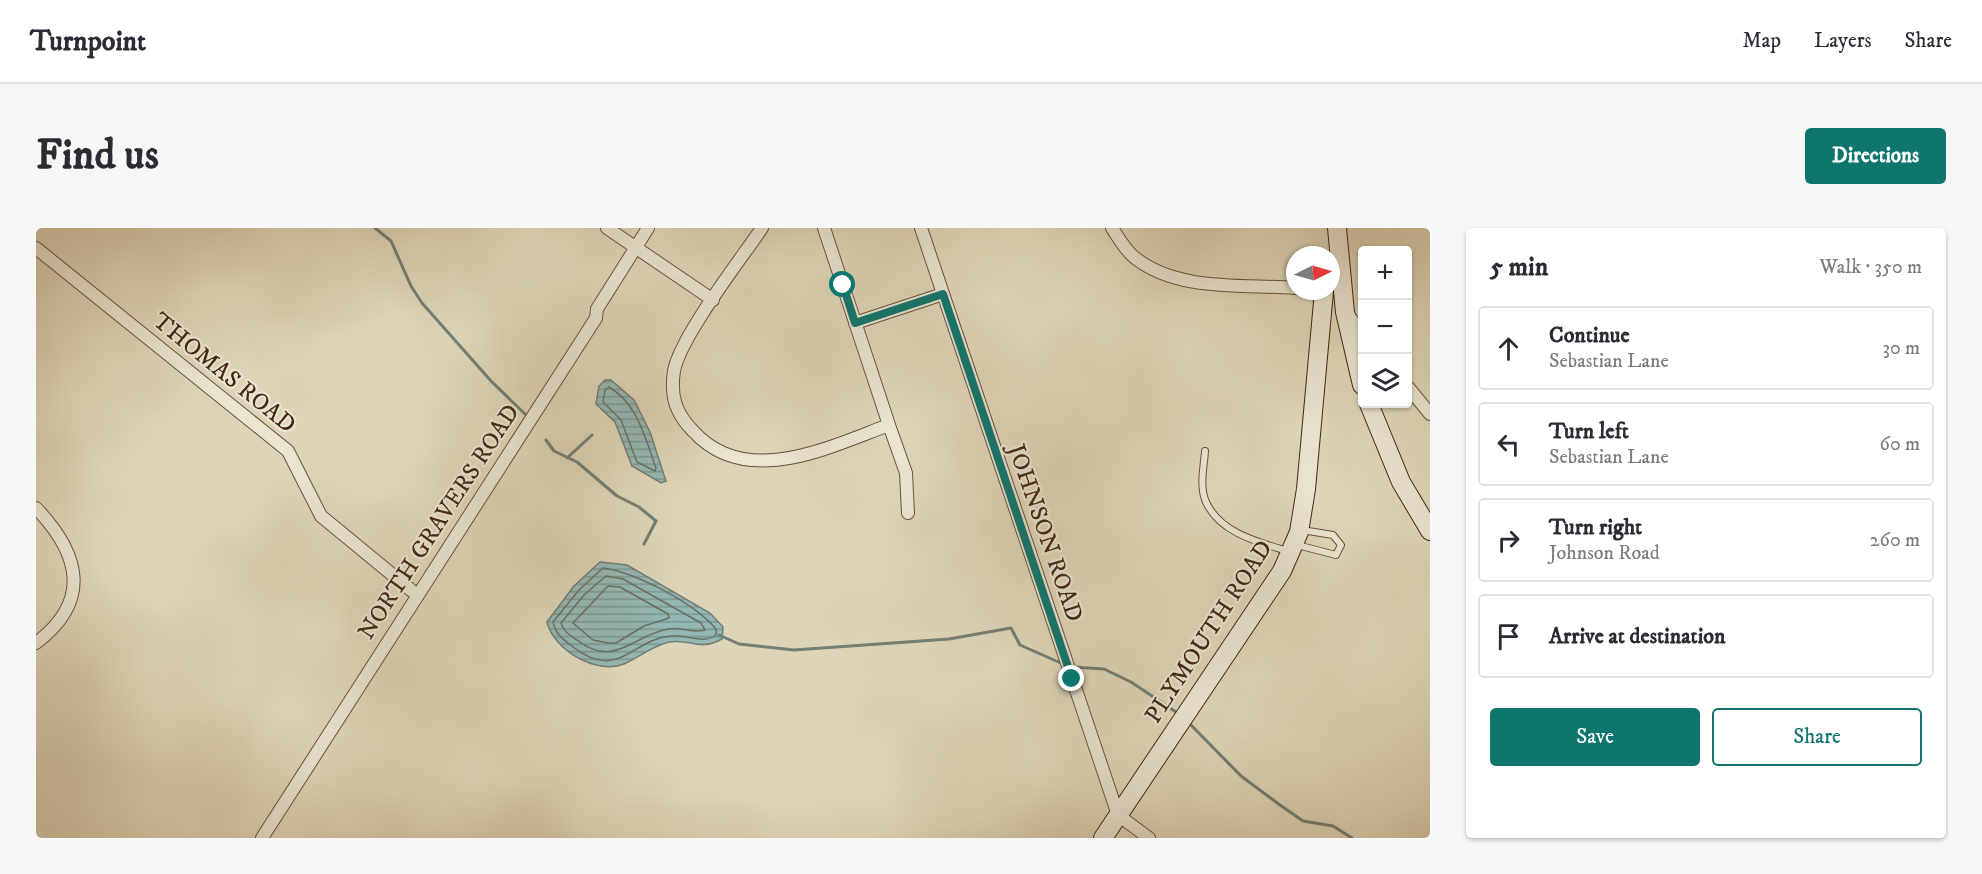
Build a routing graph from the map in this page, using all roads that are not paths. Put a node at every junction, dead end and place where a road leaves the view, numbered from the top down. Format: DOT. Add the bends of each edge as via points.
graph roads {
  1 [pos="607,228"];
  2 [pos="648,228"];
  3 [pos="762,228"];
  4 [pos="824,228"];
  5 [pos="921,228"];
  6 [pos="1112,228"];
  7 [pos="1336,228"];
  8 [pos="1331,246"];
  9 [pos="36,248"];
  10 [pos="634,248"];
  11 [pos="1286,287"];
  12 [pos="943,294"];
  13 [pos="713,300"];
  14 [pos="1323,300"];
  15 [pos="1345,312"];
  16 [pos="855,323"];
  17 [pos="1358,327"];
  18 [pos="1358,368"];
  19 [pos="1412,392"];
  20 [pos="1371,408"];
  21 [pos="1428,408"];
  22 [pos="890,426"];
  23 [pos="1205,451"];
  24 [pos="36,508"];
  25 [pos="908,513"];
  26 [pos="1430,531"];
  27 [pos="1294,542"];
  28 [pos="417,594"];
  29 [pos="36,643"];
  30 [pos="1118,815"];
  31 [pos="262,838"];
  32 [pos="1103,838"];
  33 [pos="1149,838"];
  1 -- 10 [label="street"];
  2 -- 10 [label="street, NORTH GRAVERS ROAD"];
  3 -- 13 [label="street"];
  4 -- 16 [label="street"];
  5 -- 12 [label="street, JOHNSON ROAD"];
  6 -- 11 [label="street" via="1132,256 1161,274 1189,281"];
  7 -- 8 [label="main road"];
  7 -- 15 [label="main road"];
  9 -- 28 [label="street, THOMAS ROAD" via="288,451 321,516"];
  10 -- 13 [label="street"];
  10 -- 28 [label="street, NORTH GRAVERS ROAD" via="597,309 596,318"];
  12 -- 16 [label="street"];
  12 -- 30 [label="street, JOHNSON ROAD"];
  13 -- 22 [label="street" via="675,369 672,397 680,417 703,442 734,458 774,462"];
  14 -- 27 [label="main road, PLYMOUTH ROAD" via="1306,489"];
  15 -- 17 [label="street"];
  15 -- 18 [label="main road"];
  16 -- 22 [label="street"];
  19 -- 21 [label="street"];
  20 -- 26 [label="main road" via="1401,482"];
  22 -- 25 [label="street" via="906,473"];
  23 -- 27 [label="lane" via="1202,482 1205,501 1215,515 1241,537"];
  24 -- 29 [label="street" via="55,527 74,576 70,603 57,627"];
  27 -- 27 [label="lane" via="1336,555 1341,545 1333,535"];
  27 -- 30 [label="main road, PLYMOUTH ROAD" via="1282,571"];
  28 -- 31 [label="street, NORTH GRAVERS ROAD"];
  30 -- 32 [label="main road, PLYMOUTH ROAD"];
  30 -- 33 [label="street"];
}
